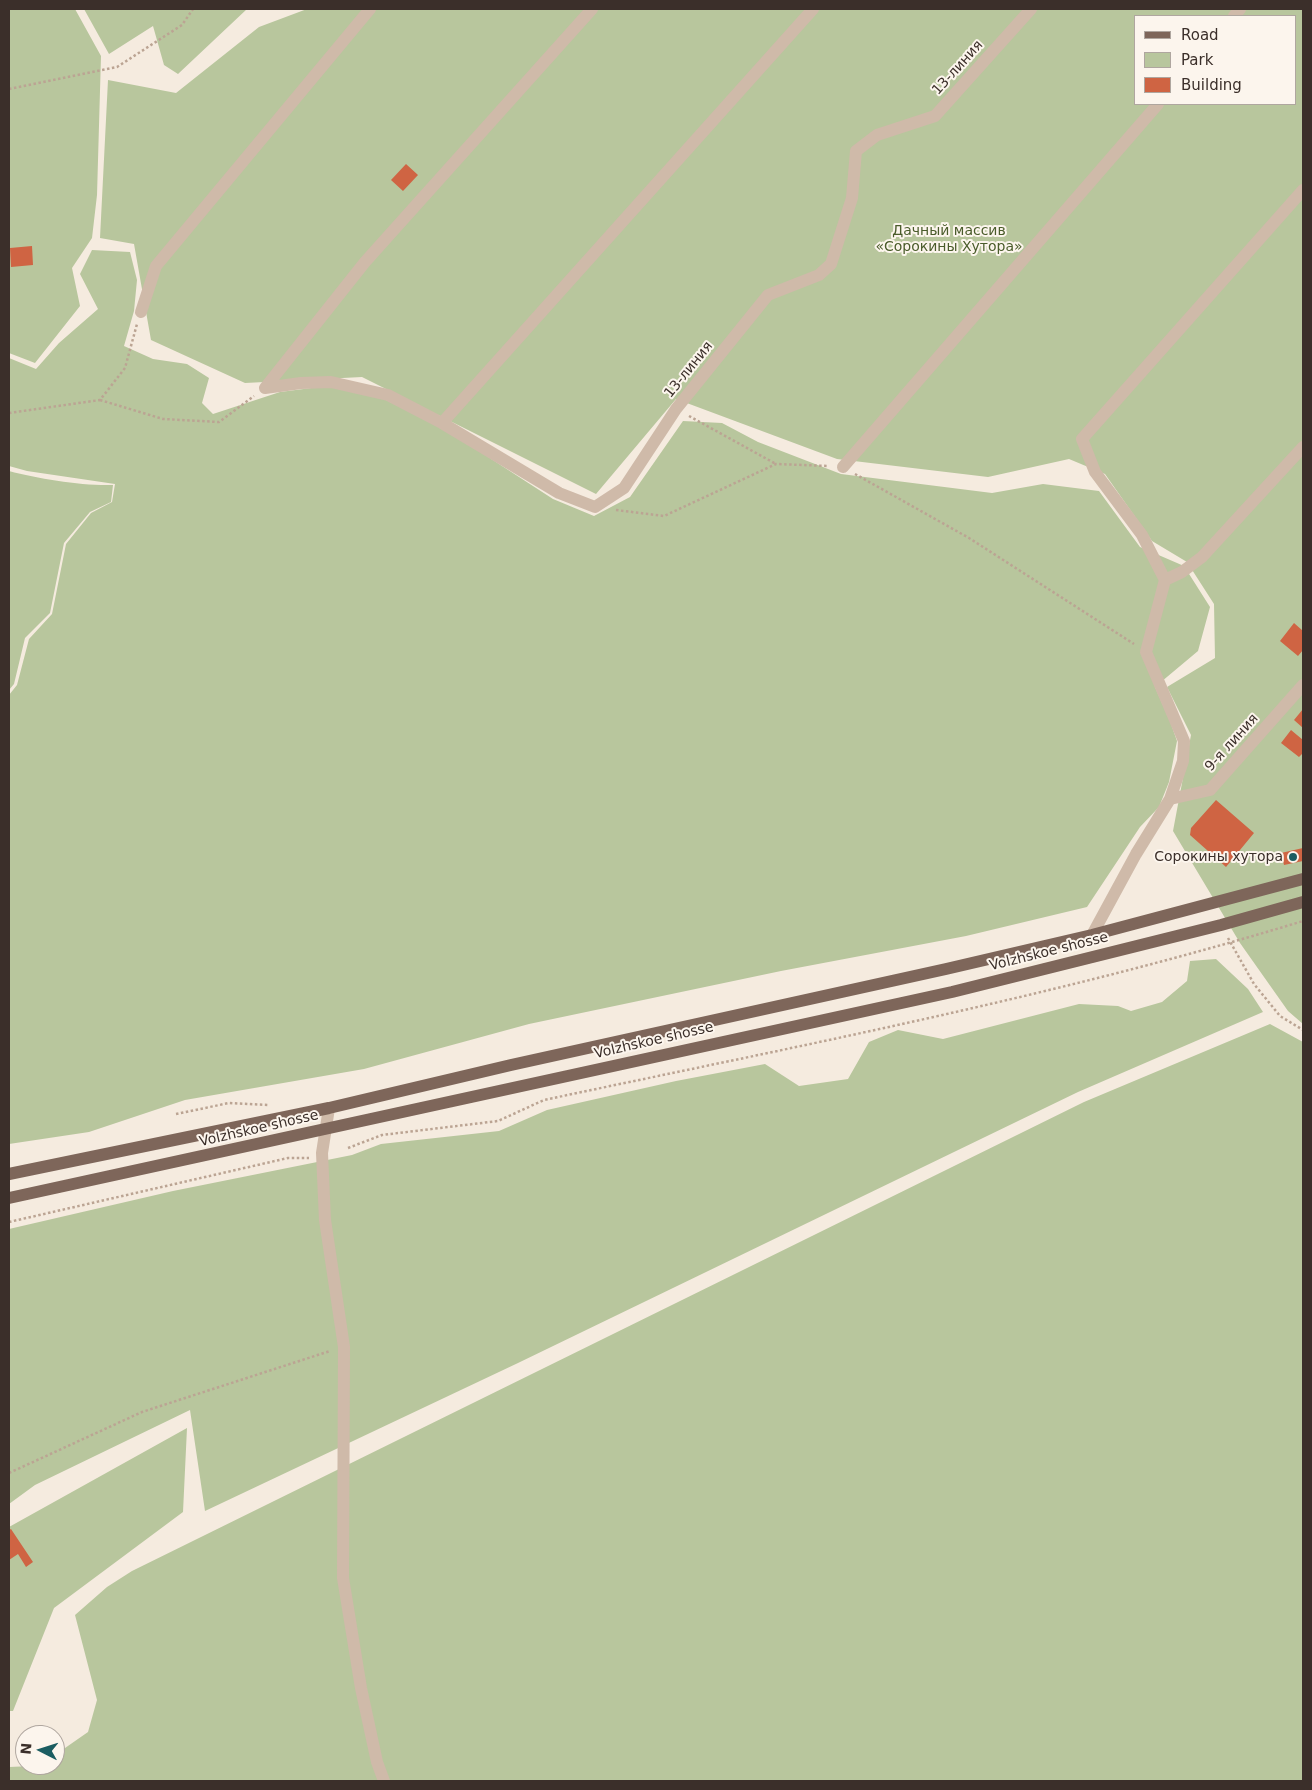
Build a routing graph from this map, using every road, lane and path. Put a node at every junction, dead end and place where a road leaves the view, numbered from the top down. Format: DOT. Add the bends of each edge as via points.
graph roads {
  1 [pos="192,9"];
  2 [pos="370,9"];
  3 [pos="592,9"];
  4 [pos="813,9"];
  5 [pos="1031,9"];
  6 [pos="9,89"];
  7 [pos="1157,105"];
  8 [pos="1303,190"];
  9 [pos="141,312"];
  10 [pos="265,388"];
  11 [pos="100,400"];
  12 [pos="676,410"];
  13 [pos="9,413"];
  14 [pos="442,424"];
  15 [pos="1303,447"];
  16 [pos="776,464"];
  17 [pos="842,467"];
  18 [pos="595,507"];
  19 [pos="1164,580"];
  20 [pos="1146,652"];
  21 [pos="1303,685"];
  22 [pos="1170,799"];
  23 [pos="1303,879"];
  24 [pos="1303,902"];
  25 [pos="1303,921"];
  26 [pos="1221,926"];
  27 [pos="1092,935"];
  28 [pos="1230,944"];
  29 [pos="1303,1030"];
  30 [pos="277,1106"];
  31 [pos="329,1108"];
  32 [pos="176,1114"];
  33 [pos="326,1129"];
  34 [pos="348,1148"];
  35 [pos="309,1158"];
  36 [pos="9,1174"];
  37 [pos="9,1198"];
  38 [pos="9,1222"];
  39 [pos="344,1347"];
  40 [pos="9,1473"];
  41 [pos="384,1781"];
  1 -- 6 [label="path" via="182,24 117,67"];
  2 -- 9 [label="street" via="156,266"];
  3 -- 10 [label="street" via="365,262"];
  4 -- 14 [label="street"];
  5 -- 12 [label="street, 13-линия" via="935,116 877,134 856,151 852,198 831,264 819,275 768,295"];
  7 -- 17 [label="street"];
  8 -- 19 [label="street" via="1082,440 1095,472 1142,535"];
  9 -- 11 [label="path" via="125,368"];
  10 -- 11 [label="path" via="219,422 163,419"];
  10 -- 14 [label="street" via="332,382 388,396"];
  11 -- 13 [label="path"];
  12 -- 16 [label="path"];
  12 -- 18 [label="street, 13-линия" via="624,488"];
  14 -- 18 [label="street" via="559,493"];
  15 -- 19 [label="street" via="1202,557"];
  16 -- 17 [label="path"];
  16 -- 18 [label="path" via="664,516"];
  17 -- 20 [label="path" via="969,538"];
  19 -- 20 [label="street"];
  20 -- 22 [label="street" via="1184,741 1183,761"];
  21 -- 22 [label="street, 9-я линия" via="1210,790"];
  22 -- 27 [label="street"];
  23 -- 27 [label="main road, Volzhskoe shosse"];
  24 -- 26 [label="main road, Volzhskoe shosse"];
  25 -- 28 [label="path"];
  26 -- 28 [label="path"];
  26 -- 33 [label="main road, Volzhskoe shosse" via="952,992"];
  27 -- 31 [label="main road, Volzhskoe shosse"];
  28 -- 29 [label="path" via="1254,984 1280,1016"];
  28 -- 34 [label="path" via="948,1014 544,1100 498,1122 382,1135"];
  30 -- 32 [label="path" via="229,1103"];
  31 -- 33 [label="street"];
  31 -- 36 [label="main road, Volzhskoe shosse"];
  33 -- 37 [label="main road, Volzhskoe shosse"];
  33 -- 39 [label="street" via="322,1153 325,1220"];
  35 -- 38 [label="path" via="288,1158"];
  39 -- 40 [label="path" via="142,1412"];
  39 -- 41 [label="street" via="342,1578 360,1688"];
}
